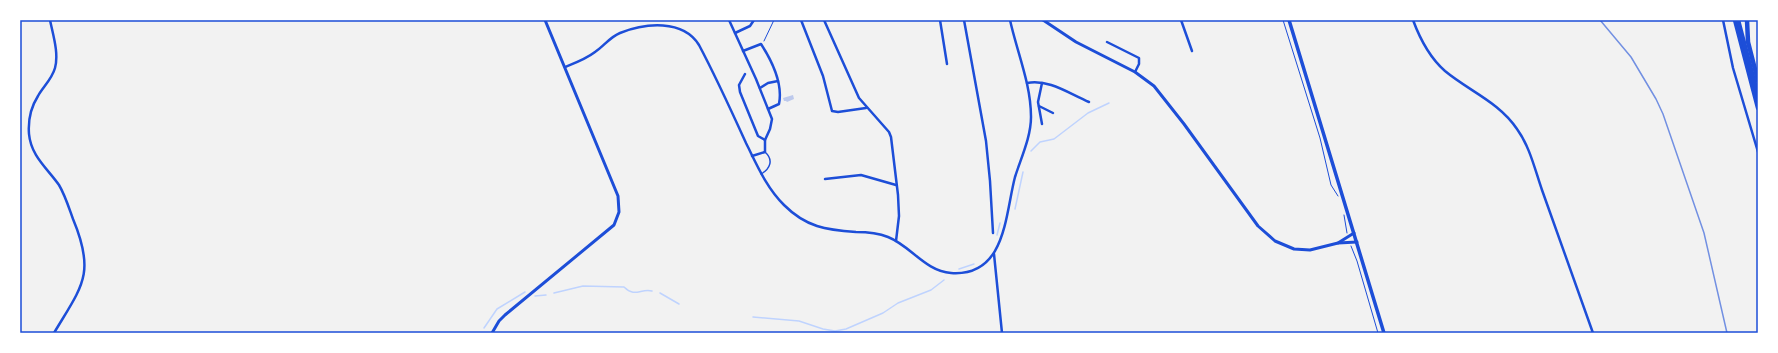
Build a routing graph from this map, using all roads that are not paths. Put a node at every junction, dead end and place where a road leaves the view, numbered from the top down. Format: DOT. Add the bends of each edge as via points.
graph roads {
  1 [pos="50,20"];
  2 [pos="545,20"];
  3 [pos="729,20"];
  4 [pos="754,20"];
  5 [pos="801,20"];
  6 [pos="824,20"];
  7 [pos="940,20"];
  8 [pos="964,20"];
  9 [pos="1010,20"];
  10 [pos="1043,20"];
  11 [pos="1181,20"];
  12 [pos="1289,20"];
  13 [pos="1413,20"];
  14 [pos="1723,20"];
  15 [pos="1735,20"];
  16 [pos="1738,20"];
  17 [pos="1747,20"];
  18 [pos="735,34"];
  19 [pos="1107,42"];
  20 [pos="743,51"];
  21 [pos="1192,51"];
  22 [pos="947,64"];
  23 [pos="565,67"];
  24 [pos="1135,72"];
  25 [pos="745,74"];
  26 [pos="778,81"];
  27 [pos="1758,81"];
  28 [pos="1027,83"];
  29 [pos="1042,83"];
  30 [pos="760,88"];
  31 [pos="1758,96"];
  32 [pos="1089,102"];
  33 [pos="1039,106"];
  34 [pos="866,108"];
  35 [pos="1758,108"];
  36 [pos="768,109"];
  37 [pos="1054,113"];
  38 [pos="1042,124"];
  39 [pos="765,140"];
  40 [pos="765,152"];
  41 [pos="1758,152"];
  42 [pos="752,156"];
  43 [pos="762,174"];
  44 [pos="825,179"];
  45 [pos="896,186"];
  46 [pos="993,233"];
  47 [pos="1354,233"];
  48 [pos="896,241"];
  49 [pos="1357,242"];
  50 [pos="1338,243"];
  51 [pos="994,253"];
  52 [pos="54,333"];
  53 [pos="492,333"];
  54 [pos="1002,333"];
  55 [pos="1384,333"];
  56 [pos="1593,333"];
  1 -- 52 [label="street" via="56,66 34,105 29,134 32,149 59,185 64,196 78,231 85,262 85,273 76,297"];
  2 -- 23 [label="street"];
  3 -- 18 [label="street"];
  4 -- 18 [label="street" via="750,26"];
  5 -- 34 [label="street" via="823,76 832,111"];
  6 -- 34 [label="street" via="859,98"];
  7 -- 22 [label="street"];
  8 -- 46 [label="street" via="986,141"];
  9 -- 28 [label="street"];
  10 -- 24 [label="street" via="1087,49"];
  11 -- 21 [label="street"];
  12 -- 47 [label="main road"];
  13 -- 56 [label="street" via="1425,47 1438,65 1490,100 1508,117 1521,135"];
  14 -- 41 [label="street" via="1737,82"];
  15 -- 35 [label="highway"];
  16 -- 31 [label="highway"];
  17 -- 27 [label="highway" via="1748,42"];
  18 -- 20 [label="street"];
  19 -- 24 [label="street" via="1139,58"];
  20 -- 26 [label="street" via="761,44 773,65"];
  20 -- 30 [label="street"];
  23 -- 42 [label="street" via="596,52 620,33 654,27 682,29 699,45"];
  23 -- 53 [label="street" via="618,196 619,212 614,225 505,315"];
  24 -- 50 [label="street" via="1160,91 1268,237 1282,245 1300,250 1320,249"];
  25 -- 39 [label="street" via="739,86 740,92 758,136"];
  26 -- 30 [label="street"];
  26 -- 36 [label="street" via="779,104"];
  28 -- 29 [label="street"];
  28 -- 51 [label="street" via="1030,130 1004,231"];
  29 -- 32 [label="street" via="1051,84"];
  29 -- 33 [label="street"];
  30 -- 36 [label="street"];
  33 -- 37 [label="street"];
  33 -- 38 [label="street"];
  34 -- 45 [label="street" via="891,137"];
  36 -- 39 [label="street" via="772,124"];
  39 -- 40 [label="street"];
  40 -- 42 [label="street"];
  40 -- 43 [label="lane" via="771,161"];
  42 -- 43 [label="street"];
  43 -- 48 [label="street" via="770,189 784,205 815,226 875,234"];
  44 -- 45 [label="street" via="861,176"];
  45 -- 48 [label="street" via="899,216"];
  47 -- 49 [label="main road"];
  47 -- 50 [label="street"];
  48 -- 51 [label="street" via="931,266 950,273 974,269"];
  49 -- 50 [label="street"];
  49 -- 55 [label="main road"];
  51 -- 54 [label="street"];
}
